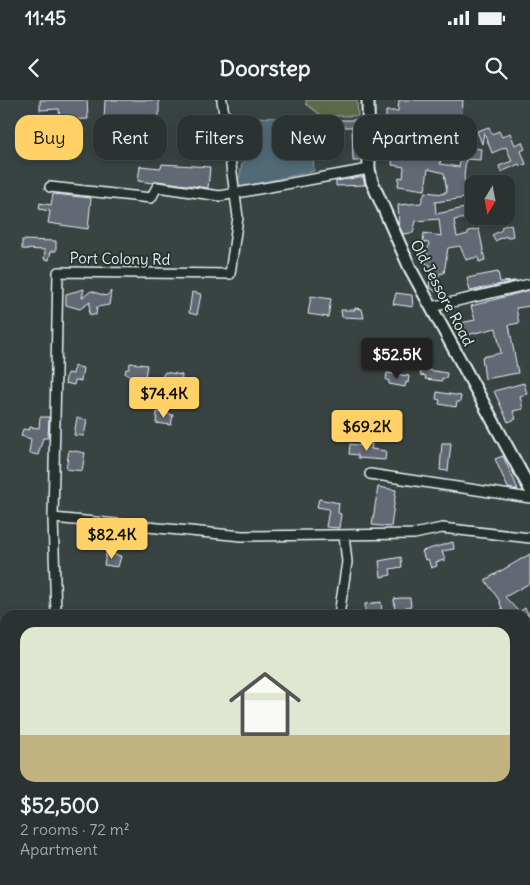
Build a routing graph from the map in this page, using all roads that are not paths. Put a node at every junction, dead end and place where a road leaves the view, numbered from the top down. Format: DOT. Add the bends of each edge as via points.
graph roads {
  1 [pos="222,100"];
  2 [pos="368,100"];
  3 [pos="369,169"];
  4 [pos="50,187"];
  5 [pos="237,194"];
  6 [pos="530,284"];
  7 [pos="432,307"];
  8 [pos="370,474"];
  9 [pos="530,489"];
  10 [pos="530,498"];
  11 [pos="53,518"];
  12 [pos="344,535"];
  13 [pos="530,538"];
  14 [pos="56,610"];
  15 [pos="340,610"];
  1 -- 5 [label="street, Port Colony Rd"];
  2 -- 3 [label="main road, Old Jessore Road"];
  3 -- 5 [label="street"];
  3 -- 7 [label="main road, Old Jessore Road" via="410,268"];
  4 -- 5 [label="street" via="151,198 157,186 220,196"];
  5 -- 11 [label="street, Port Colony Rd" via="238,216 230,274 58,272"];
  6 -- 7 [label="street"];
  7 -- 9 [label="main road, Old Jessore Road"];
  8 -- 10 [label="street"];
  11 -- 12 [label="street" via="242,536"];
  11 -- 14 [label="street, Port Colony Rd"];
  12 -- 13 [label="street" via="414,534 442,528"];
  12 -- 15 [label="street" via="347,562"];
}
